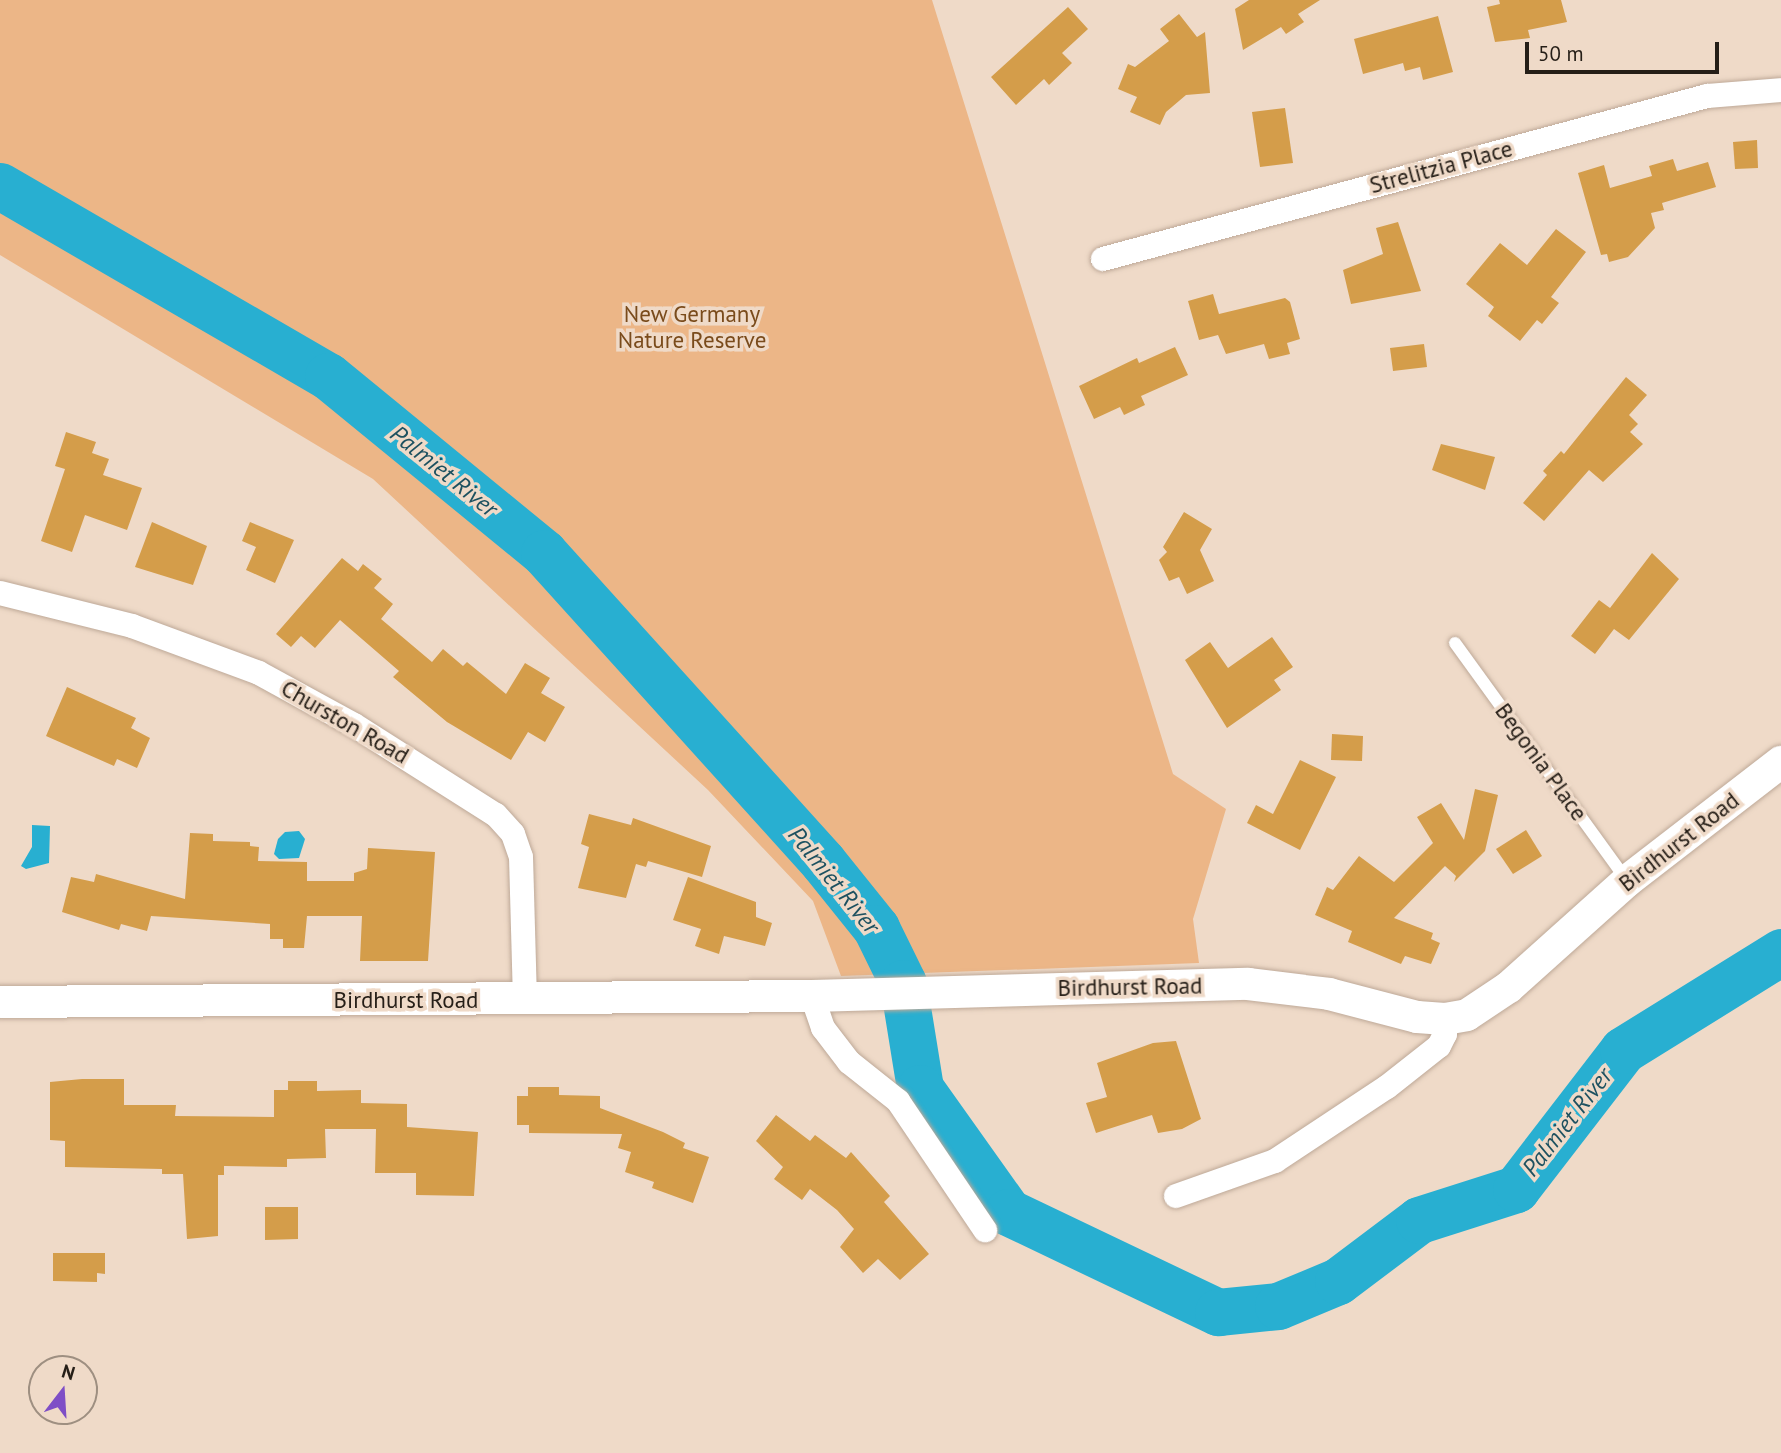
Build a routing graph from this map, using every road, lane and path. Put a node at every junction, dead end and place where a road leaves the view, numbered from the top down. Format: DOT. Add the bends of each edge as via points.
graph roads {
  1 [pos="1781,90"];
  2 [pos="1103,259"];
  3 [pos="0,593"];
  4 [pos="1455,643"];
  5 [pos="1781,762"];
  6 [pos="1628,881"];
  7 [pos="812,996"];
  8 [pos="525,999"];
  9 [pos="0,1002"];
  10 [pos="1444,1019"];
  11 [pos="1176,1196"];
  12 [pos="985,1230"];
  1 -- 2 [label="street, Strelitzia Place" via="1707,96"];
  3 -- 8 [label="street, Churston Road" via="132,626 259,673 354,724 485,807 513,834 521,857"];
  4 -- 6 [label="lane, Begonia Place"];
  5 -- 6 [label="street, Birdhurst Road"];
  6 -- 10 [label="street, Birdhurst Road" via="1499,994 1466,1015"];
  7 -- 8 [label="street, Birdhurst Road"];
  7 -- 10 [label="street, Birdhurst Road" via="1248,984 1329,994 1417,1017"];
  7 -- 12 [label="street" via="823,1028 849,1062 898,1101"];
  8 -- 9 [label="street, Birdhurst Road"];
  10 -- 11 [label="street" via="1445,1034 1439,1046 1376,1095 1275,1161"];
}
